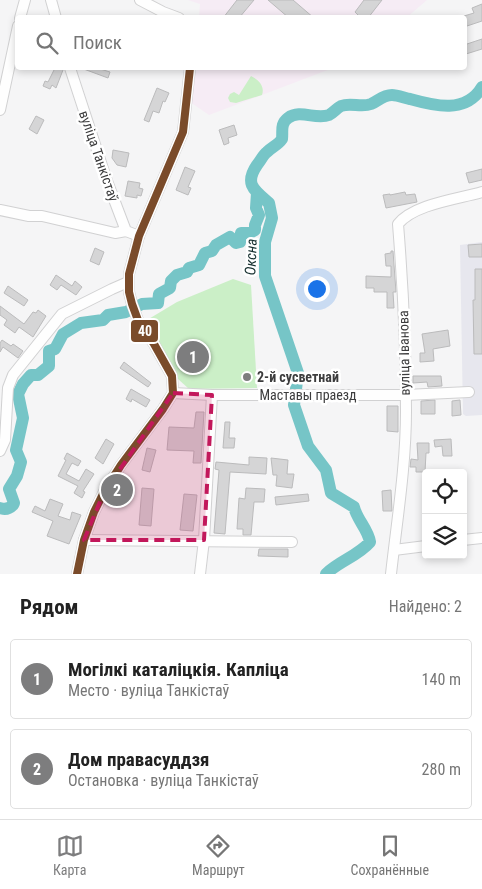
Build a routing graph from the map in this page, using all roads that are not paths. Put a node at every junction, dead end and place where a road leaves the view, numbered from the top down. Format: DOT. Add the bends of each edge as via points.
graph roads {
  1 [pos="24,0"];
  2 [pos="50,0"];
  3 [pos="140,0"];
  4 [pos="21,15"];
  5 [pos="55,15"];
  6 [pos="170,15"];
  7 [pos="15,40"];
  8 [pos="71,70"];
  9 [pos="190,70"];
  10 [pos="0,110"];
  11 [pos="482,192"];
  12 [pos="0,210"];
  13 [pos="126,231"];
  14 [pos="139,236"];
  15 [pos="128,282"];
  16 [pos="469,392"];
  17 [pos="173,393"];
  18 [pos="212,395"];
  19 [pos="405,395"];
  20 [pos="0,451"];
  21 [pos="482,538"];
  22 [pos="84,540"];
  23 [pos="204,540"];
  24 [pos="467,540"];
  25 [pos="292,542"];
  26 [pos="422,546"];
  27 [pos="394,550"];
  28 [pos="77,574"];
  29 [pos="200,574"];
  30 [pos="391,574"];
  1 -- 4 [label="street"];
  2 -- 5 [label="street"];
  3 -- 6 [label="street"];
  7 -- 10 [label="street"];
  8 -- 13 [label="street, вуліца Танкістаў"];
  9 -- 14 [label="street" via="182,132"];
  11 -- 19 [label="street, вуліца Іванова" via="422,208 404,216 398,224 404,294"];
  12 -- 13 [label="street" via="115,233"];
  13 -- 14 [label="street"];
  14 -- 15 [label="street"];
  15 -- 17 [label="street" via="140,322 172,376"];
  15 -- 20 [label="street" via="62,314 13,375 8,388 5,440"];
  16 -- 19 [label="street, Маставы праезд"];
  17 -- 18 [label="street, Маставы праезд"];
  17 -- 22 [label="street" via="108,486"];
  18 -- 19 [label="street, Маставы праезд"];
  18 -- 23 [label="street"];
  19 -- 27 [label="street, вуліца Іванова"];
  21 -- 24 [label="street"];
  22 -- 23 [label="street"];
  22 -- 28 [label="street"];
  23 -- 25 [label="street"];
  23 -- 29 [label="street"];
  26 -- 27 [label="street"];
  27 -- 30 [label="street, вуліца Іванова"];
}
